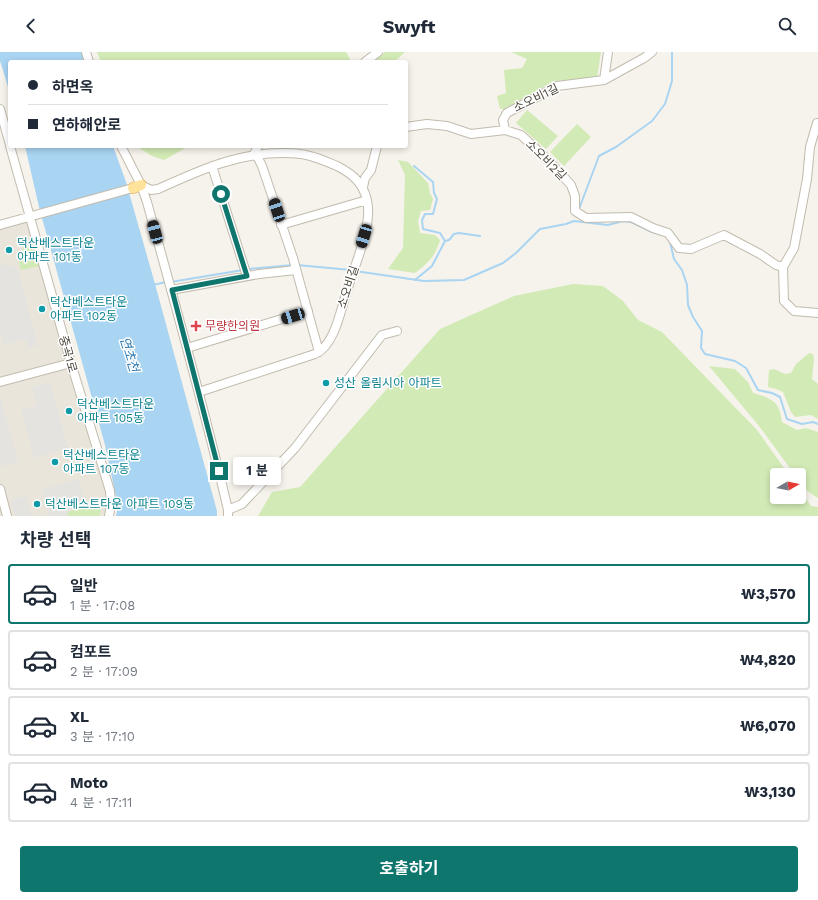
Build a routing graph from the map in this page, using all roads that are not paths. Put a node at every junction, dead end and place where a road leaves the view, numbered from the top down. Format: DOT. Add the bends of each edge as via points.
graph roads {
  1 [pos="378,52"];
  2 [pos="608,52"];
  3 [pos="652,52"];
  4 [pos="368,60"];
  5 [pos="604,80"];
  6 [pos="0,113"];
  7 [pos="817,123"];
  8 [pos="408,128"];
  9 [pos="505,130"];
  10 [pos="8,139"];
  11 [pos="11,148"];
  12 [pos="122,148"];
  13 [pos="257,148"];
  14 [pos="377,148"];
  15 [pos="254,154"];
  16 [pos="212,166"];
  17 [pos="137,187"];
  18 [pos="362,187"];
  19 [pos="367,200"];
  20 [pos="33,216"];
  21 [pos="0,225"];
  22 [pos="282,225"];
  23 [pos="782,266"];
  24 [pos="296,270"];
  25 [pos="247,276"];
  26 [pos="172,290"];
  27 [pos="308,311"];
  28 [pos="818,313"];
  29 [pos="397,331"];
  30 [pos="187,348"];
  31 [pos="320,352"];
  32 [pos="71,363"];
  33 [pos="0,382"];
  34 [pos="199,392"];
  35 [pos="0,490"];
  36 [pos="228,513"];
  37 [pos="7,516"];
  38 [pos="109,516"];
  1 -- 4 [label="street"];
  2 -- 5 [label="street"];
  3 -- 5 [label="street, 소오비1길"];
  5 -- 9 [label="street, 소오비1길" via="557,86 507,113 503,120"];
  6 -- 10 [label="street, 중곡1로"];
  7 -- 23 [label="street" via="810,147 807,179 794,248"];
  8 -- 9 [label="street" via="427,124 447,126 471,134"];
  9 -- 23 [label="street, 소오비2길" via="520,135 550,162 571,185 575,196 575,211 586,218 631,217 668,233 679,248 691,249 724,236"];
  11 -- 20 [label="street, 중곡1로"];
  12 -- 17 [label="street"];
  13 -- 15 [label="street"];
  14 -- 18 [label="street" via="371,170"];
  15 -- 16 [label="street, 소오비길"];
  15 -- 18 [label="street, 소오비길" via="300,154 326,161 346,171 357,179"];
  15 -- 22 [label="street" via="262,166"];
  16 -- 17 [label="street, 소오비길" via="158,189"];
  16 -- 25 [label="street"];
  17 -- 20 [label="street"];
  17 -- 26 [label="street" via="147,202"];
  18 -- 19 [label="street, 소오비길"];
  19 -- 22 [label="street"];
  19 -- 31 [label="street, 소오비길" via="367,224 352,276 330,339"];
  20 -- 21 [label="street"];
  20 -- 32 [label="street, 중곡1로"];
  22 -- 24 [label="street"];
  23 -- 28 [label="street" via="784,301 794,311"];
  24 -- 25 [label="street"];
  24 -- 27 [label="street"];
  25 -- 26 [label="street"];
  26 -- 30 [label="street"];
  27 -- 30 [label="street"];
  27 -- 31 [label="street"];
  29 -- 36 [label="street" via="382,335 295,448 242,504"];
  30 -- 34 [label="street"];
  31 -- 34 [label="street"];
  32 -- 33 [label="street"];
  32 -- 38 [label="street, 중곡1로" via="110,491"];
  34 -- 36 [label="street"];
  35 -- 37 [label="street"];
}
